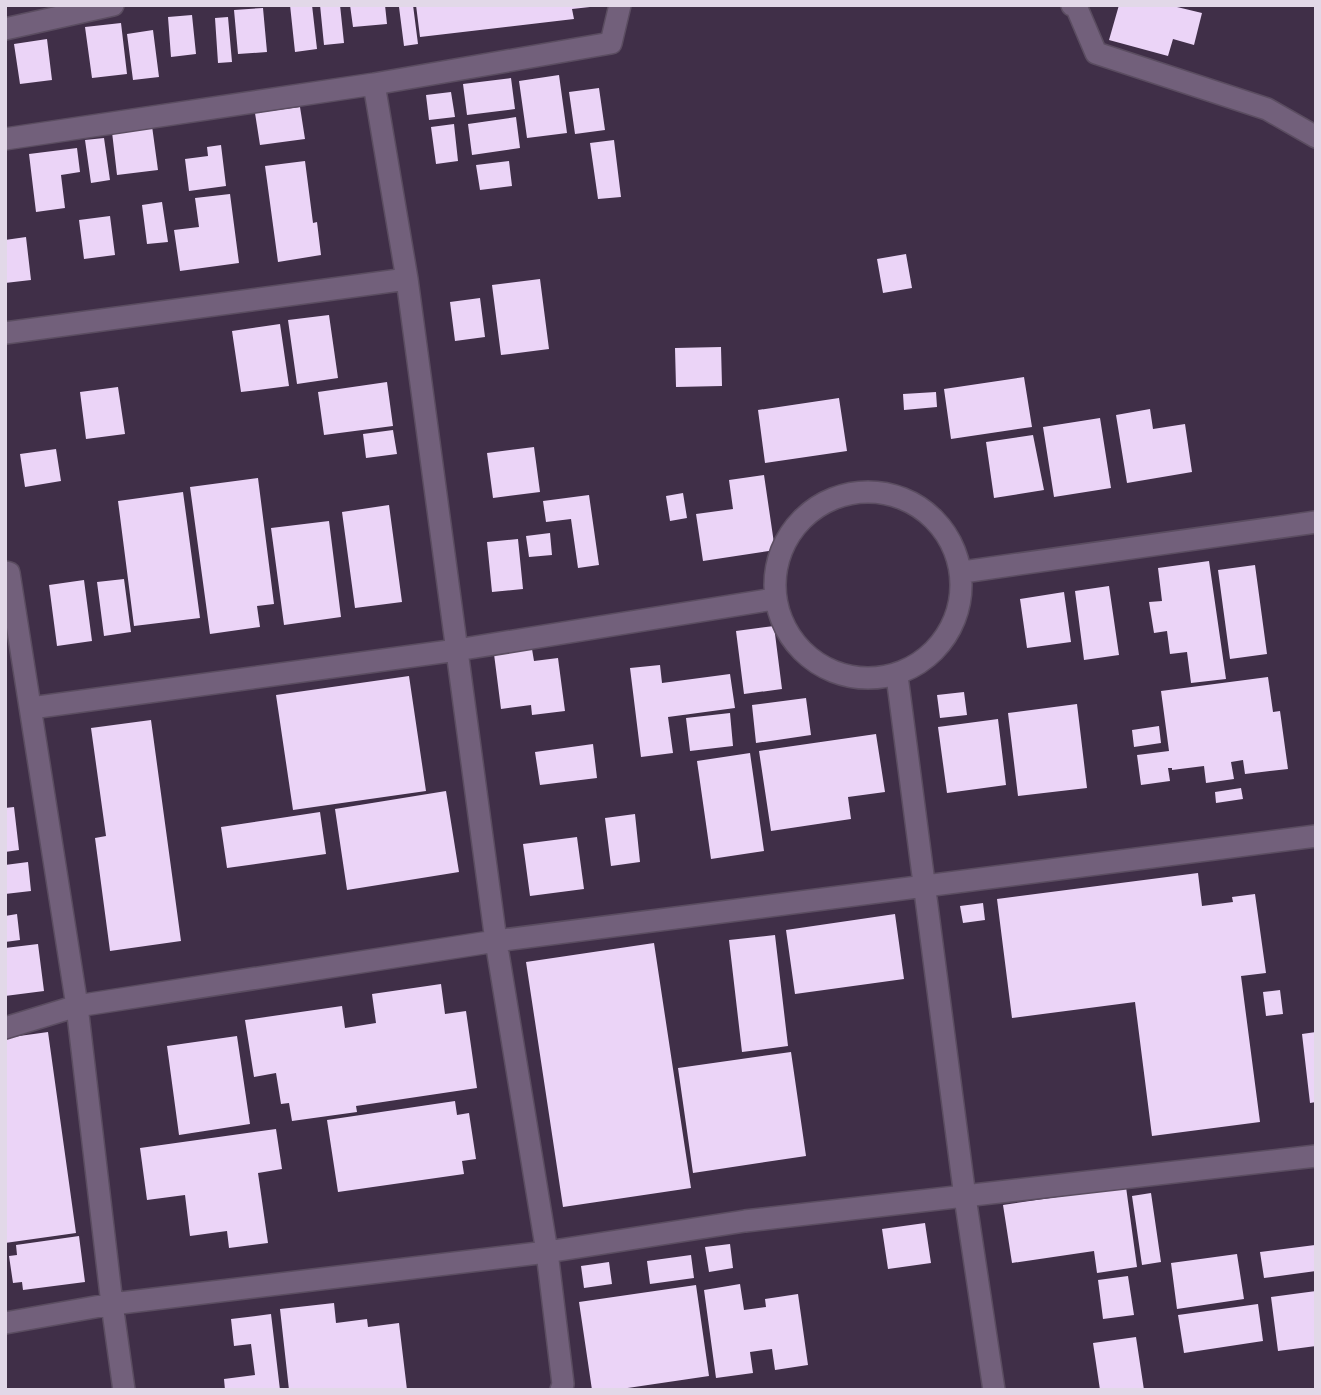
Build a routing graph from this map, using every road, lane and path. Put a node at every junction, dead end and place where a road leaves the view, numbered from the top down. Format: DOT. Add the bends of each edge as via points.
graph roads {
  1 [pos="113,5"];
  2 [pos="620,5"];
  3 [pos="1072,5"];
  4 [pos="5,29"];
  5 [pos="374,84"];
  6 [pos="1316,137"];
  7 [pos="5,139"];
  8 [pos="407,279"];
  9 [pos="5,333"];
  10 [pos="1315,525"];
  11 [pos="5,572"];
  12 [pos="963,572"];
  13 [pos="774,598"];
  14 [pos="457,650"];
  15 [pos="897,676"];
  16 [pos="30,708"];
  17 [pos="1316,836"];
  18 [pos="925,886"];
  19 [pos="496,941"];
  20 [pos="77,1006"];
  21 [pos="5,1028"];
  22 [pos="1316,1156"];
  23 [pos="965,1197"];
  24 [pos="547,1252"];
  25 [pos="112,1304"];
  26 [pos="5,1323"];
  27 [pos="124,1390"];
  28 [pos="561,1390"];
  29 [pos="994,1390"];
  1 -- 4 [label="street"];
  2 -- 5 [label="street" via="611,43"];
  3 -- 6 [label="street" via="1096,54 1267,109"];
  5 -- 7 [label="street"];
  5 -- 8 [label="street"];
  8 -- 9 [label="street"];
  8 -- 14 [label="street"];
  10 -- 12 [label="street"];
  11 -- 16 [label="street" via="9,573"];
  12 -- 13 [label="street" via="944,526 904,497 855,491 810,510 780,550"];
  12 -- 15 [label="street" via="949,636"];
  13 -- 14 [label="street"];
  13 -- 15 [label="street" via="797,648 820,663 843,677"];
  14 -- 16 [label="street"];
  14 -- 19 [label="street"];
  15 -- 18 [label="street"];
  16 -- 20 [label="street"];
  17 -- 18 [label="street"];
  18 -- 19 [label="street"];
  18 -- 23 [label="street"];
  19 -- 20 [label="street"];
  19 -- 24 [label="street"];
  20 -- 21 [label="street"];
  20 -- 25 [label="street"];
  22 -- 23 [label="street"];
  23 -- 24 [label="street" via="745,1221"];
  23 -- 29 [label="street"];
  24 -- 25 [label="street"];
  24 -- 28 [label="street"];
  25 -- 26 [label="street"];
  25 -- 27 [label="street"];
}
